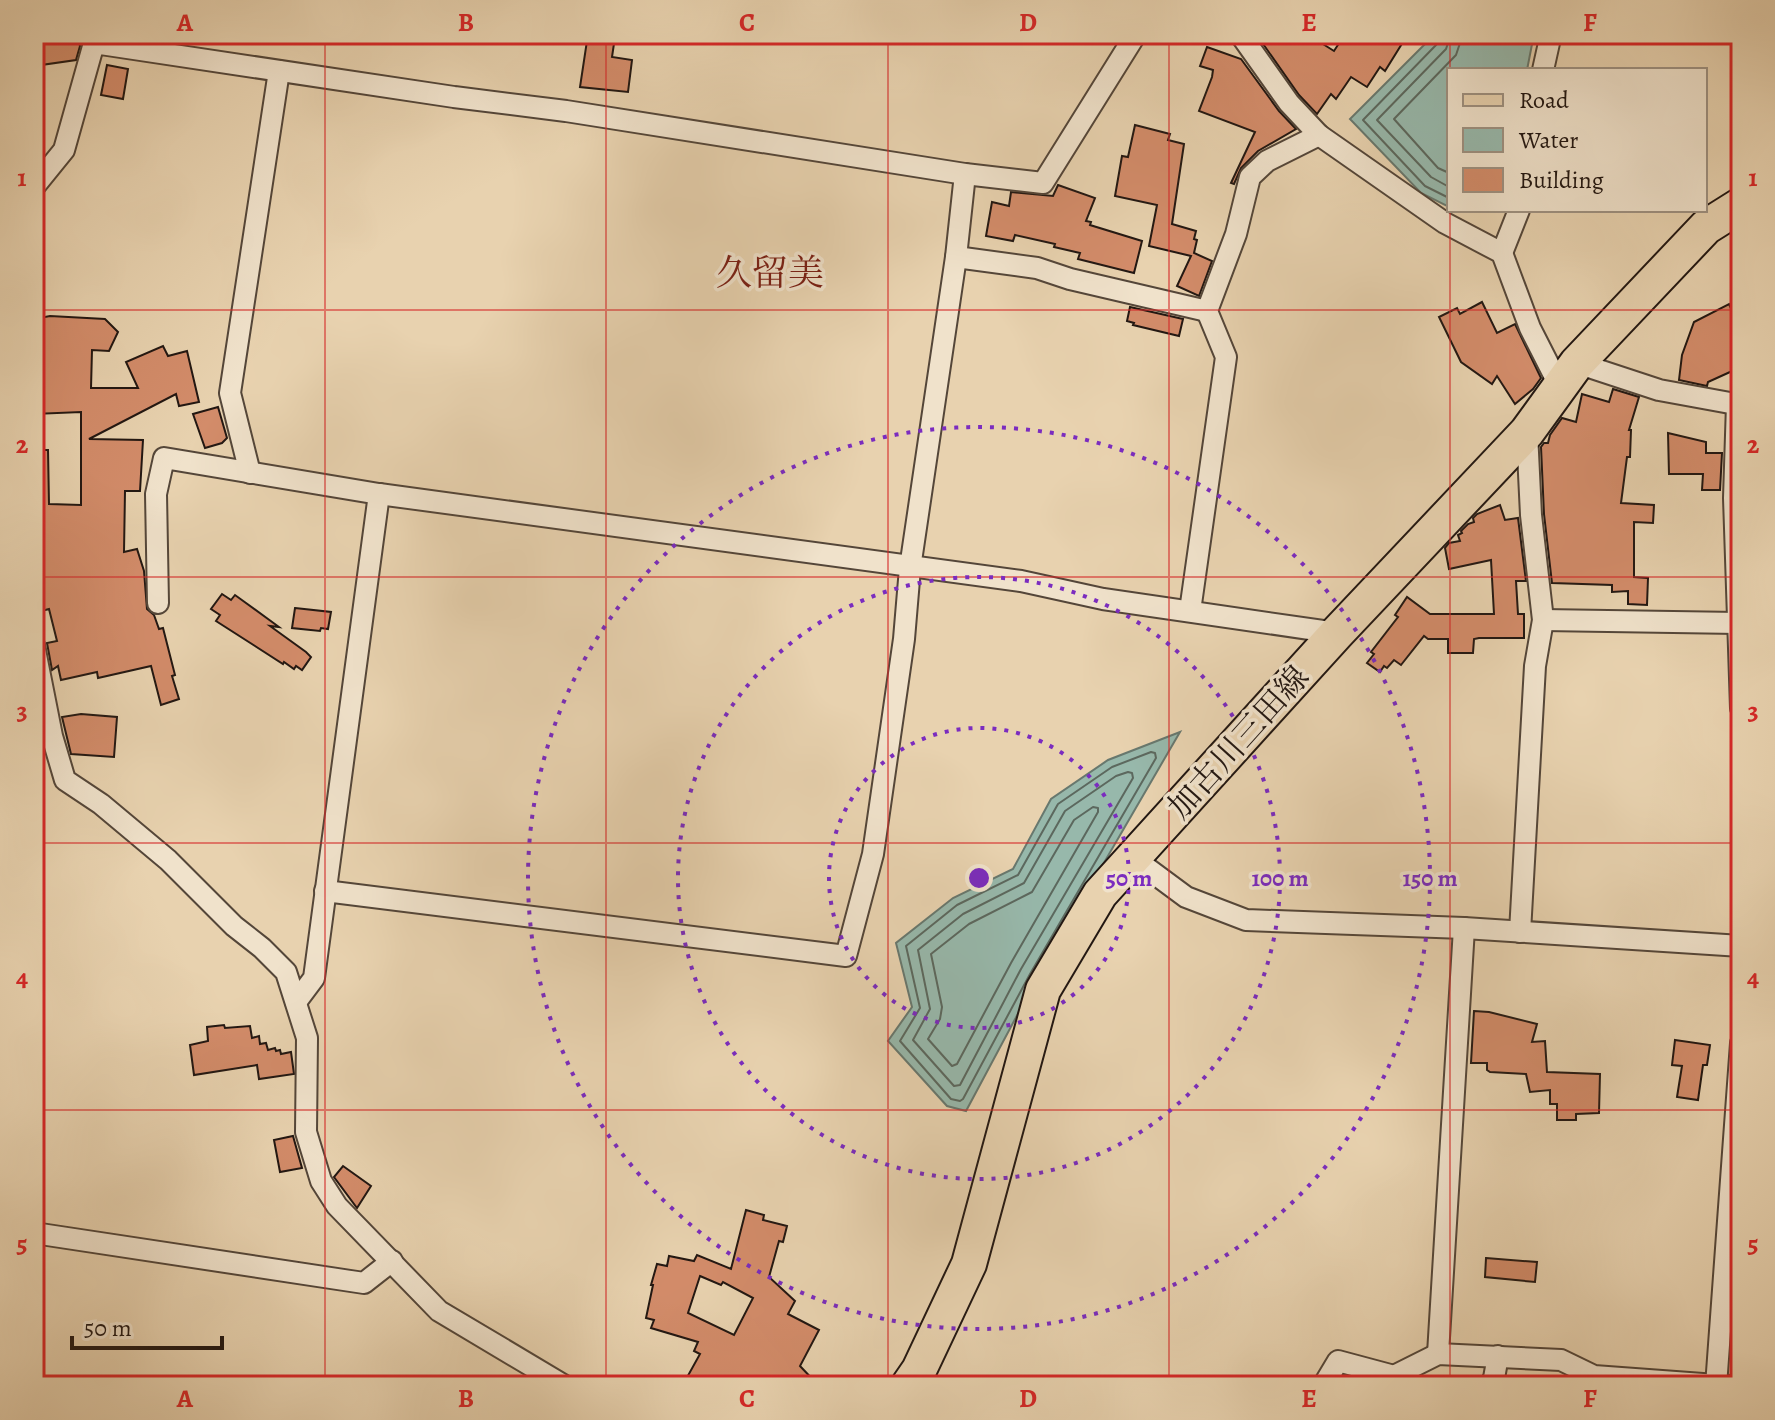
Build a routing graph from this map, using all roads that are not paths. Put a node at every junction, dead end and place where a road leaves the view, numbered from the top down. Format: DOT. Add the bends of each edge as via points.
graph roads {
  1 [pos="1136,34"];
  2 [pos="1240,34"];
  3 [pos="1551,34"];
  4 [pos="1543,68"];
  5 [pos="279,71"];
  6 [pos="1319,135"];
  7 [pos="965,174"];
  8 [pos="34,187"];
  9 [pos="1741,205"];
  10 [pos="1518,212"];
  11 [pos="1502,253"];
  12 [pos="956,257"];
  13 [pos="1207,311"];
  14 [pos="1568,374"];
  15 [pos="1740,403"];
  16 [pos="1527,432"];
  17 [pos="250,473"];
  18 [pos="379,494"];
  19 [pos="910,568"];
  20 [pos="158,603"];
  21 [pos="1190,611"];
  22 [pos="1543,620"];
  23 [pos="1337,633"];
  24 [pos="1739,633"];
  25 [pos="34,645"];
  26 [pos="1741,708"];
  27 [pos="1132,857"];
  28 [pos="325,891"];
  29 [pos="1464,928"];
  30 [pos="1520,932"];
  31 [pos="1741,946"];
  32 [pos="296,1002"];
  33 [pos="1741,1043"];
  34 [pos="34,1233"];
  35 [pos="392,1261"];
  36 [pos="1438,1354"];
  37 [pos="1498,1356"];
  38 [pos="565,1386"];
  39 [pos="908,1386"];
  40 [pos="1323,1386"];
  41 [pos="1489,1386"];
  42 [pos="1721,1386"];
  1 -- 7 [label="street" via="1043,183"];
  2 -- 6 [label="street"];
  3 -- 4 [label="street"];
  5 -- 7 [label="street"];
  5 -- 8 [label="street" via="94,43 64,150"];
  5 -- 17 [label="street" via="230,393"];
  6 -- 11 [label="street" via="1445,223"];
  6 -- 13 [label="street" via="1267,161 1250,177 1236,234"];
  7 -- 12 [label="street"];
  9 -- 14 [label="main road, 加古川三田線" via="1706,227"];
  10 -- 11 [label="street"];
  11 -- 14 [label="street" via="1530,328"];
  12 -- 13 [label="street" via="1037,268"];
  12 -- 19 [label="street"];
  13 -- 21 [label="street" via="1226,357"];
  14 -- 15 [label="street"];
  14 -- 16 [label="main road, 加古川三田線"];
  15 -- 24 [label="street" via="1734,498"];
  16 -- 22 [label="street"];
  16 -- 23 [label="main road, 加古川三田線"];
  17 -- 18 [label="street"];
  17 -- 20 [label="street" via="164,458 156,494"];
  18 -- 19 [label="street"];
  18 -- 28 [label="street"];
  19 -- 21 [label="street"];
  19 -- 28 [label="street" via="873,854 846,956"];
  21 -- 23 [label="street"];
  22 -- 24 [label="street"];
  22 -- 30 [label="street" via="1535,666"];
  23 -- 27 [label="main road, 加古川三田線"];
  24 -- 26 [label="street"];
  25 -- 32 [label="street" via="65,780 168,860 262,948 286,972"];
  27 -- 29 [label="street" via="1186,897 1246,920"];
  27 -- 39 [label="main road, 加古川三田線" via="1100,894 1043,990 969,1264"];
  28 -- 32 [label="street" via="314,978"];
  29 -- 30 [label="street"];
  29 -- 36 [label="street"];
  30 -- 31 [label="street"];
  32 -- 35 [label="street" via="307,1038 306,1132 321,1181 337,1206"];
  33 -- 42 [label="street"];
  34 -- 35 [label="street" via="364,1283"];
  35 -- 38 [label="street" via="439,1311"];
  36 -- 37 [label="street"];
  36 -- 40 [label="street" via="1394,1376 1338,1361"];
  37 -- 41 [label="street"];
  37 -- 42 [label="street" via="1561,1360 1594,1376"];
}
